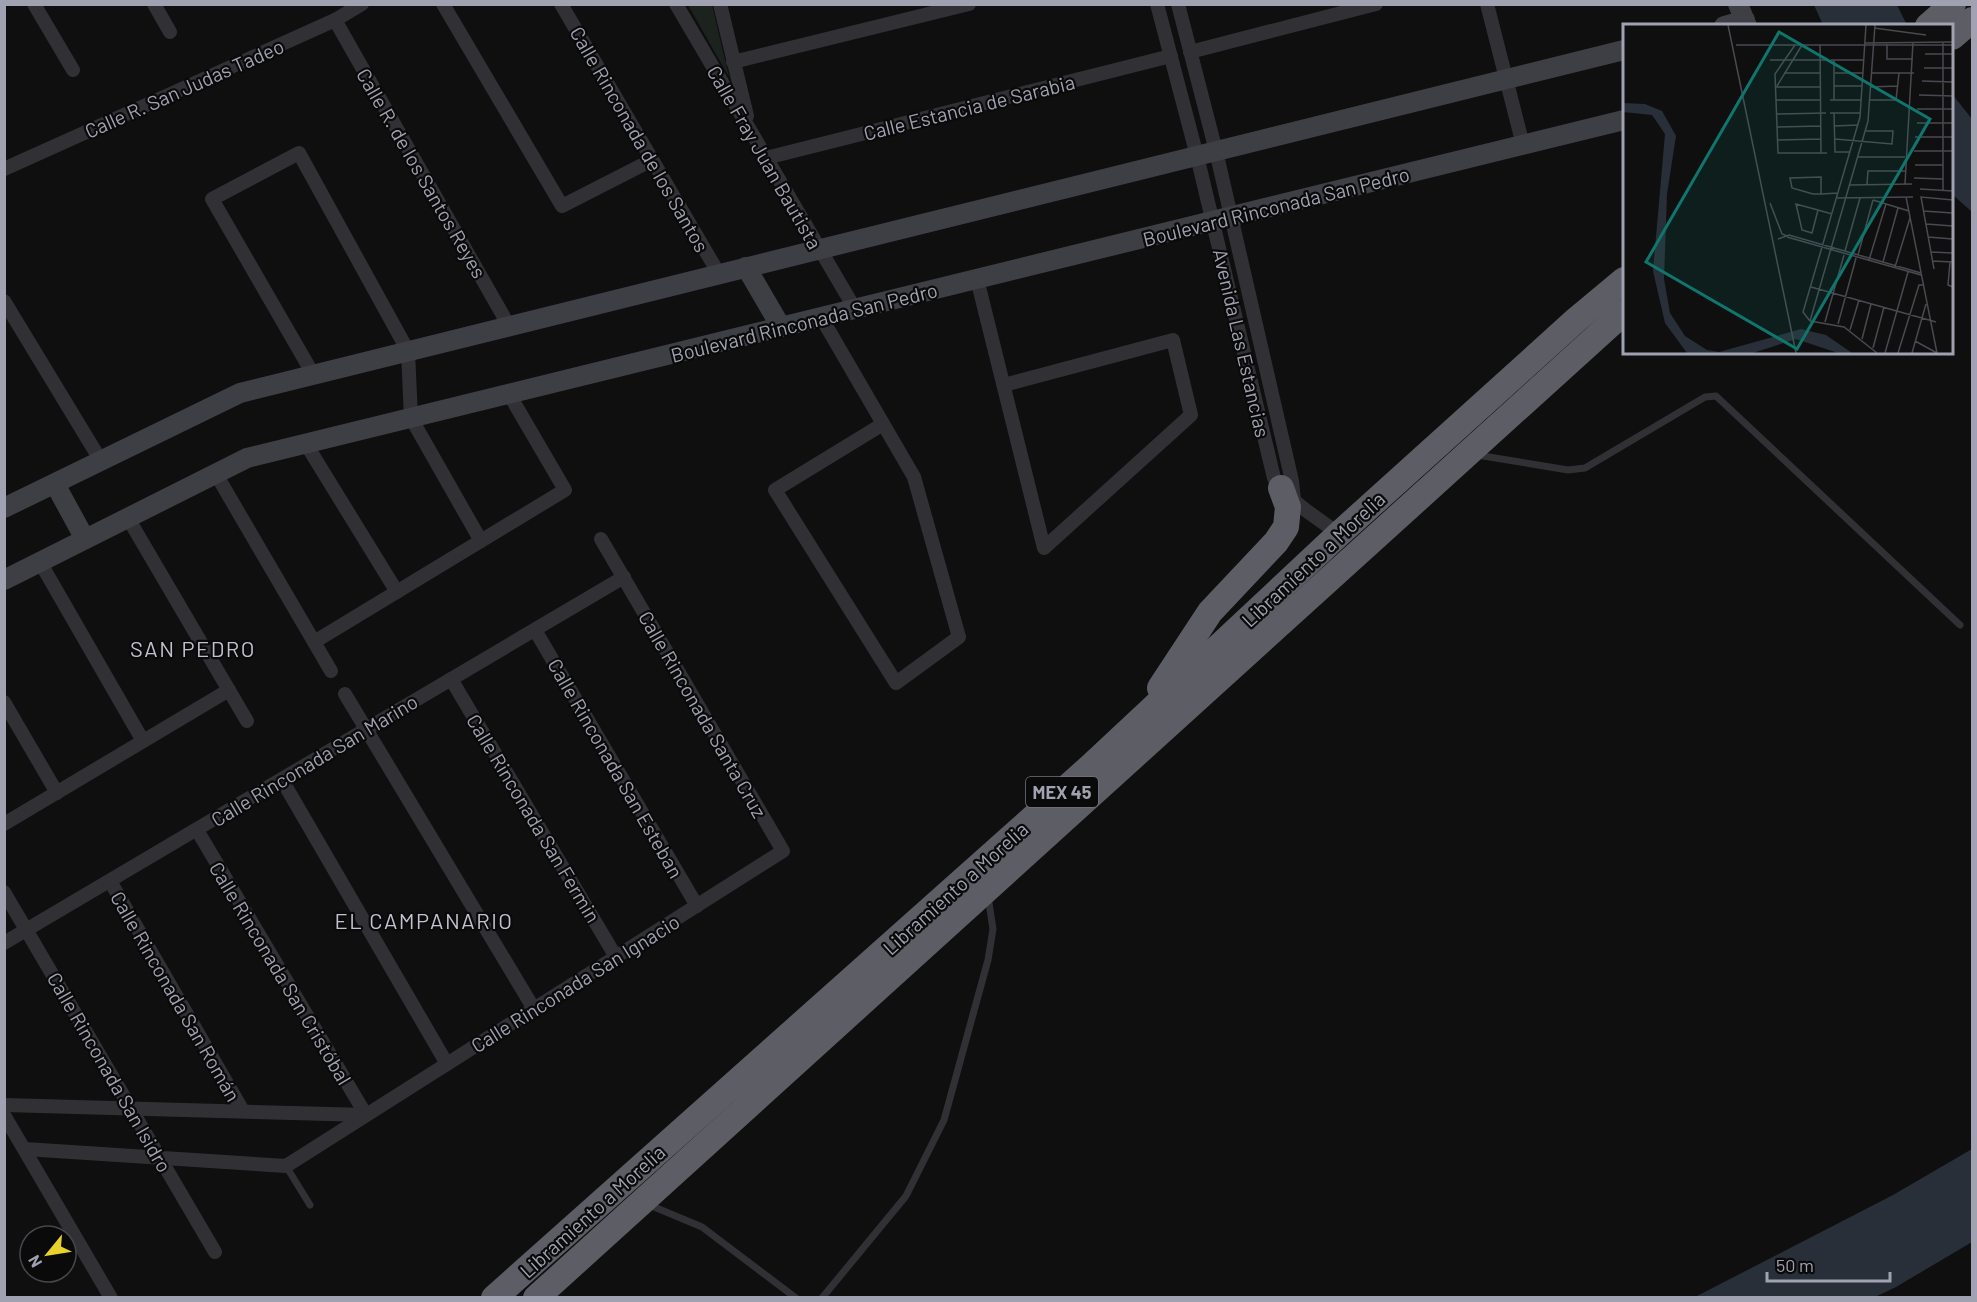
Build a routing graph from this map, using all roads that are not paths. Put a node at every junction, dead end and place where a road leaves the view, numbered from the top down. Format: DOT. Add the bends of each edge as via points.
graph roads {
  1 [pos="34,4"];
  2 [pos="154,4"];
  3 [pos="362,4"];
  4 [pos="444,4"];
  5 [pos="561,4"];
  6 [pos="676,4"];
  7 [pos="720,4"];
  8 [pos="969,4"];
  9 [pos="1157,4"];
  10 [pos="1178,4"];
  11 [pos="1376,4"];
  12 [pos="1487,4"];
  13 [pos="1743,17"];
  14 [pos="1960,18"];
  15 [pos="335,20"];
  16 [pos="1728,24"];
  17 [pos="1936,24"];
  18 [pos="170,32"];
  19 [pos="1623,50"];
  20 [pos="1190,52"];
  21 [pos="1171,56"];
  22 [pos="733,62"];
  23 [pos="73,70"];
  24 [pos="1507,79"];
  25 [pos="1623,120"];
  26 [pos="750,131"];
  27 [pos="1523,145"];
  28 [pos="1216,151"];
  29 [pos="1197,156"];
  30 [pos="766,158"];
  31 [pos="652,160"];
  32 [pos="4,169"];
  33 [pos="1222,219"];
  34 [pos="820,249"];
  35 [pos="746,267"];
  36 [pos="719,274"];
  37 [pos="977,279"];
  38 [pos="1623,281"];
  39 [pos="4,301"];
  40 [pos="855,309"];
  41 [pos="1623,313"];
  42 [pos="820,318"];
  43 [pos="509,326"];
  44 [pos="781,327"];
  45 [pos="408,351"];
  46 [pos="313,374"];
  47 [pos="1004,385"];
  48 [pos="509,394"];
  49 [pos="411,418"];
  50 [pos="883,424"];
  51 [pos="306,444"];
  52 [pos="1467,453"];
  53 [pos="100,461"];
  54 [pos="216,474"];
  55 [pos="55,483"];
  56 [pos="1287,494"];
  57 [pos="7,503"];
  58 [pos="128,518"];
  59 [pos="1339,534"];
  60 [pos="86,539"];
  61 [pos="601,539"];
  62 [pos="481,541"];
  63 [pos="40,562"];
  64 [pos="624,577"];
  65 [pos="4,580"];
  66 [pos="397,592"];
  67 [pos="1960,625"];
  68 [pos="535,630"];
  69 [pos="314,642"];
  70 [pos="331,671"];
  71 [pos="451,679"];
  72 [pos="229,690"];
  73 [pos="345,693"];
  74 [pos="4,702"];
  75 [pos="247,721"];
  76 [pos="1138,722"];
  77 [pos="366,729"];
  78 [pos="143,741"];
  79 [pos="282,780"];
  80 [pos="57,793"];
  81 [pos="4,824"];
  82 [pos="197,830"];
  83 [pos="783,851"];
  84 [pos="110,881"];
  85 [pos="987,890"];
  86 [pos="4,892"];
  87 [pos="697,906"];
  88 [pos="27,930"];
  89 [pos="4,943"];
  90 [pos="616,957"];
  91 [pos="534,1009"];
  92 [pos="447,1064"];
  93 [pos="4,1105"];
  94 [pos="131,1108"];
  95 [pos="243,1111"];
  96 [pos="4,1114"];
  97 [pos="366,1115"];
  98 [pos="25,1149"];
  99 [pos="160,1157"];
  100 [pos="286,1166"];
  101 [pos="642,1202"];
  102 [pos="310,1205"];
  103 [pos="215,1252"];
  104 [pos="111,1298"];
  105 [pos="494,1298"];
  106 [pos="536,1298"];
  107 [pos="796,1298"];
  108 [pos="822,1298"];
  1 -- 23 [label="street"];
  2 -- 18 [label="street"];
  3 -- 15 [label="street, Calle R. San Judas Tadeo"];
  4 -- 31 [label="street" via="562,206"];
  5 -- 31 [label="street, Calle Rinconada de los Santos"];
  6 -- 26 [label="street, Calle Fray Juan Bautista"];
  7 -- 22 [label="street"];
  8 -- 22 [label="street"];
  9 -- 21 [label="street, Avenida Las Estancias"];
  10 -- 20 [label="street, Avenida Las Estancias"];
  11 -- 20 [label="street"];
  12 -- 24 [label="street"];
  13 -- 16 [label="street"];
  14 -- 17 [label="highway"];
  15 -- 32 [label="street, Calle R. San Judas Tadeo"];
  15 -- 43 [label="street, Calle R. de los Santos Reyes"];
  19 -- 24 [label="street"];
  20 -- 28 [label="street, Avenida Las Estancias"];
  21 -- 29 [label="street, Avenida Las Estancias"];
  21 -- 30 [label="street, Calle Estancia de Sarabia"];
  22 -- 26 [label="street"];
  24 -- 27 [label="street"];
  24 -- 28 [label="street"];
  25 -- 27 [label="street, Boulevard Rinconada San Pedro"];
  26 -- 30 [label="street, Calle Fray Juan Bautista"];
  27 -- 33 [label="street, Boulevard Rinconada San Pedro"];
  28 -- 29 [label="street"];
  28 -- 33 [label="street, Avenida Las Estancias"];
  29 -- 33 [label="street, Avenida Las Estancias"];
  29 -- 34 [label="street"];
  30 -- 34 [label="street, Calle Fray Juan Bautista"];
  31 -- 36 [label="street, Calle Rinconada de los Santos"];
  33 -- 37 [label="street, Boulevard Rinconada San Pedro"];
  33 -- 56 [label="street, Avenida Las Estancias" via="1274,478"];
  34 -- 35 [label="street"];
  34 -- 40 [label="street, Calle Fray Juan Bautista"];
  35 -- 36 [label="street"];
  35 -- 44 [label="street"];
  36 -- 43 [label="street"];
  37 -- 40 [label="street, Boulevard Rinconada San Pedro"];
  37 -- 47 [label="street"];
  38 -- 59 [label="highway, Libramiento a Morelia / MEX 45"];
  39 -- 53 [label="street"];
  40 -- 42 [label="street, Boulevard Rinconada San Pedro"];
  41 -- 52 [label="highway, Libramiento a Morelia / MEX 45"];
  42 -- 44 [label="street, Boulevard Rinconada San Pedro"];
  42 -- 50 [label="street"];
  43 -- 45 [label="street"];
  44 -- 48 [label="street, Boulevard Rinconada San Pedro"];
  45 -- 46 [label="street"];
  45 -- 46 [label="street" via="299,153 212,200"];
  45 -- 49 [label="street"];
  46 -- 53 [label="street" via="240,393"];
  47 -- 47 [label="street" via="1044,548 1191,415 1173,340"];
  48 -- 49 [label="street, Boulevard Rinconada San Pedro"];
  48 -- 62 [label="street" via="565,490"];
  49 -- 51 [label="street, Boulevard Rinconada San Pedro"];
  49 -- 62 [label="street"];
  50 -- 50 [label="street" via="914,477 959,637 896,682 775,490"];
  51 -- 54 [label="street, Boulevard Rinconada San Pedro" via="247,458"];
  51 -- 66 [label="street"];
  52 -- 67 [label="lane" via="1568,470 1585,468 1705,397 1716,396"];
  52 -- 85 [label="highway, Libramiento a Morelia / MEX 45"];
  53 -- 55 [label="street"];
  54 -- 58 [label="street, Boulevard Rinconada San Pedro"];
  54 -- 69 [label="street"];
  55 -- 57 [label="street"];
  55 -- 60 [label="street"];
  56 -- 59 [label="street"];
  56 -- 76 [label="highway" via="1286,527 1210,612"];
  58 -- 60 [label="street, Boulevard Rinconada San Pedro"];
  58 -- 72 [label="street"];
  59 -- 76 [label="highway, Libramiento a Morelia / MEX 45"];
  60 -- 63 [label="street, Boulevard Rinconada San Pedro"];
  61 -- 64 [label="street, Calle Rinconada Santa Cruz"];
  62 -- 66 [label="street"];
  63 -- 65 [label="street, Boulevard Rinconada San Pedro"];
  63 -- 78 [label="street"];
  64 -- 68 [label="street, Calle Rinconada San Marino"];
  64 -- 83 [label="street, Calle Rinconada Santa Cruz"];
  66 -- 69 [label="street"];
  68 -- 71 [label="street, Calle Rinconada San Marino"];
  68 -- 87 [label="street, Calle Rinconada San Esteban"];
  69 -- 70 [label="street"];
  71 -- 77 [label="street, Calle Rinconada San Marino"];
  71 -- 90 [label="street, Calle Rinconada San Fermin"];
  72 -- 75 [label="street"];
  72 -- 78 [label="street"];
  73 -- 77 [label="street"];
  74 -- 80 [label="street"];
  76 -- 105 [label="highway, Libramiento a Morelia / MEX 45"];
  77 -- 79 [label="street, Calle Rinconada San Marino"];
  77 -- 91 [label="street"];
  78 -- 80 [label="street"];
  79 -- 82 [label="street, Calle Rinconada San Marino"];
  79 -- 92 [label="street"];
  80 -- 81 [label="street"];
  82 -- 84 [label="street, Calle Rinconada San Marino"];
  82 -- 97 [label="street, Calle Rinconada San Cristóbal"];
  83 -- 87 [label="street, Calle Rinconada San Ignacio"];
  84 -- 88 [label="street, Calle Rinconada San Marino"];
  84 -- 95 [label="street, Calle Rinconada San Román"];
  85 -- 101 [label="highway, Libramiento a Morelia / MEX 45"];
  85 -- 108 [label="lane" via="993,929 988,960 944,1119 906,1196"];
  86 -- 88 [label="street, Calle Rinconada San Isidro"];
  87 -- 90 [label="street, Calle Rinconada San Ignacio"];
  88 -- 89 [label="street, Calle Rinconada San Marino"];
  88 -- 94 [label="street, Calle Rinconada San Isidro"];
  90 -- 91 [label="street, Calle Rinconada San Ignacio"];
  91 -- 92 [label="street, Calle Rinconada San Ignacio"];
  92 -- 97 [label="street, Calle Rinconada San Ignacio"];
  93 -- 94 [label="street"];
  94 -- 95 [label="street"];
  94 -- 99 [label="street, Calle Rinconada San Isidro"];
  95 -- 97 [label="street"];
  96 -- 98 [label="street"];
  97 -- 100 [label="street, Calle Rinconada San Ignacio"];
  98 -- 99 [label="street"];
  98 -- 104 [label="street"];
  99 -- 100 [label="street"];
  99 -- 103 [label="street, Calle Rinconada San Isidro"];
  100 -- 102 [label="lane"];
  101 -- 106 [label="highway, Libramiento a Morelia / MEX 45"];
  101 -- 107 [label="lane" via="702,1227"];
}
